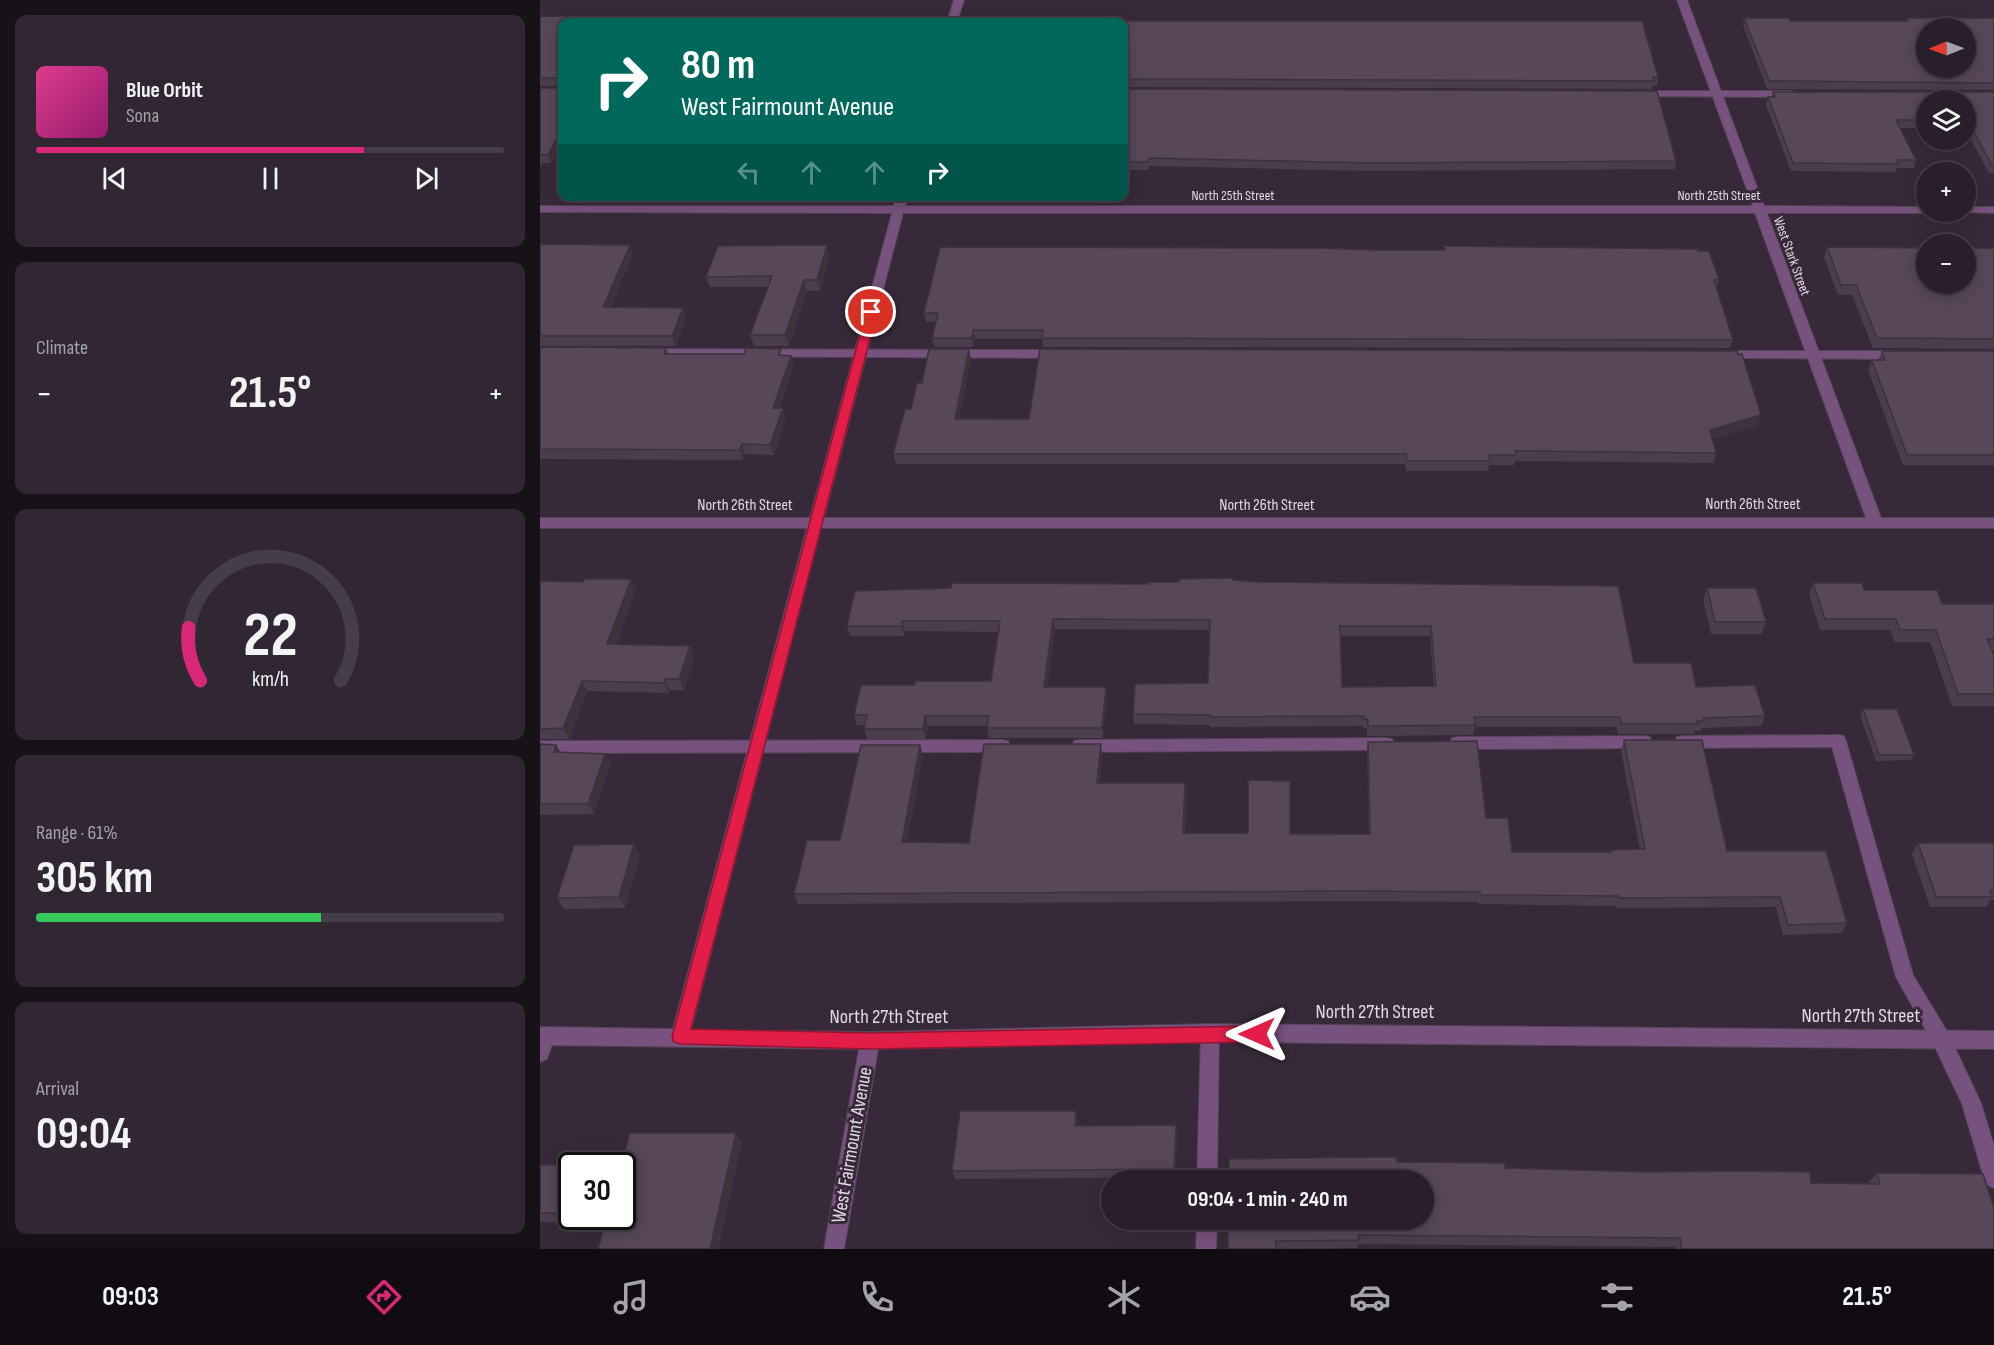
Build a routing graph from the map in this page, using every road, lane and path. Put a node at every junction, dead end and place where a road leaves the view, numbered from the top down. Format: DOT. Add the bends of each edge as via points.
graph roads {
  1 [pos="959,0"];
  2 [pos="1682,0"];
  3 [pos="953,18"];
  4 [pos="1625,94"];
  5 [pos="1717,94"];
  6 [pos="1805,94"];
  7 [pos="900,203"];
  8 [pos="540,209"];
  9 [pos="1760,210"];
  10 [pos="1916,210"];
  11 [pos="1976,210"];
  12 [pos="1994,210"];
  13 [pos="634,353"];
  14 [pos="860,354"];
  15 [pos="1076,354"];
  16 [pos="1712,355"];
  17 [pos="1812,355"];
  18 [pos="1914,355"];
  19 [pos="1875,522"];
  20 [pos="540,523"];
  21 [pos="816,523"];
  22 [pos="1994,523"];
  23 [pos="1445,743"];
  24 [pos="1398,744"];
  25 [pos="1017,746"];
  26 [pos="1065,746"];
  27 [pos="540,747"];
  28 [pos="756,748"];
  29 [pos="1210,1034"];
  30 [pos="680,1037"];
  31 [pos="1941,1039"];
  32 [pos="1994,1040"];
  33 [pos="870,1041"];
  34 [pos="542,1042"];
  35 [pos="1207,1170"];
  36 [pos="1994,1178"];
  37 [pos="1207,1230"];
  38 [pos="834,1249"];
  39 [pos="1206,1249"];
  1 -- 3 [label="street"];
  2 -- 5 [label="street, West Stark Street"];
  4 -- 5 [label="street"];
  5 -- 6 [label="street"];
  5 -- 9 [label="street, West Stark Street"];
  7 -- 8 [label="street, North 25th Street"];
  7 -- 9 [label="street, North 25th Street"];
  7 -- 14 [label="street"];
  9 -- 10 [label="street, North 25th Street"];
  9 -- 17 [label="street, West Stark Street"];
  11 -- 12 [label="street"];
  13 -- 14 [label="street"];
  14 -- 15 [label="street"];
  14 -- 21 [label="street"];
  16 -- 17 [label="street"];
  17 -- 18 [label="street"];
  17 -- 19 [label="street, West Stark Street"];
  19 -- 21 [label="street, North 26th Street"];
  19 -- 22 [label="street, North 26th Street"];
  20 -- 21 [label="street, North 26th Street"];
  21 -- 28 [label="street"];
  23 -- 31 [label="street" via="1838,741 1905,977"];
  24 -- 26 [label="street"];
  25 -- 28 [label="street"];
  27 -- 28 [label="street"];
  28 -- 30 [label="street"];
  29 -- 31 [label="street, North 27th Street"];
  29 -- 33 [label="street, North 27th Street"];
  29 -- 35 [label="street"];
  30 -- 33 [label="street, North 27th Street"];
  30 -- 34 [label="street, North 27th Street"];
  31 -- 32 [label="street, North 27th Street"];
  31 -- 36 [label="street" via="1971,1103"];
  33 -- 38 [label="street, West Fairmount Avenue"];
  37 -- 39 [label="street"];
}
